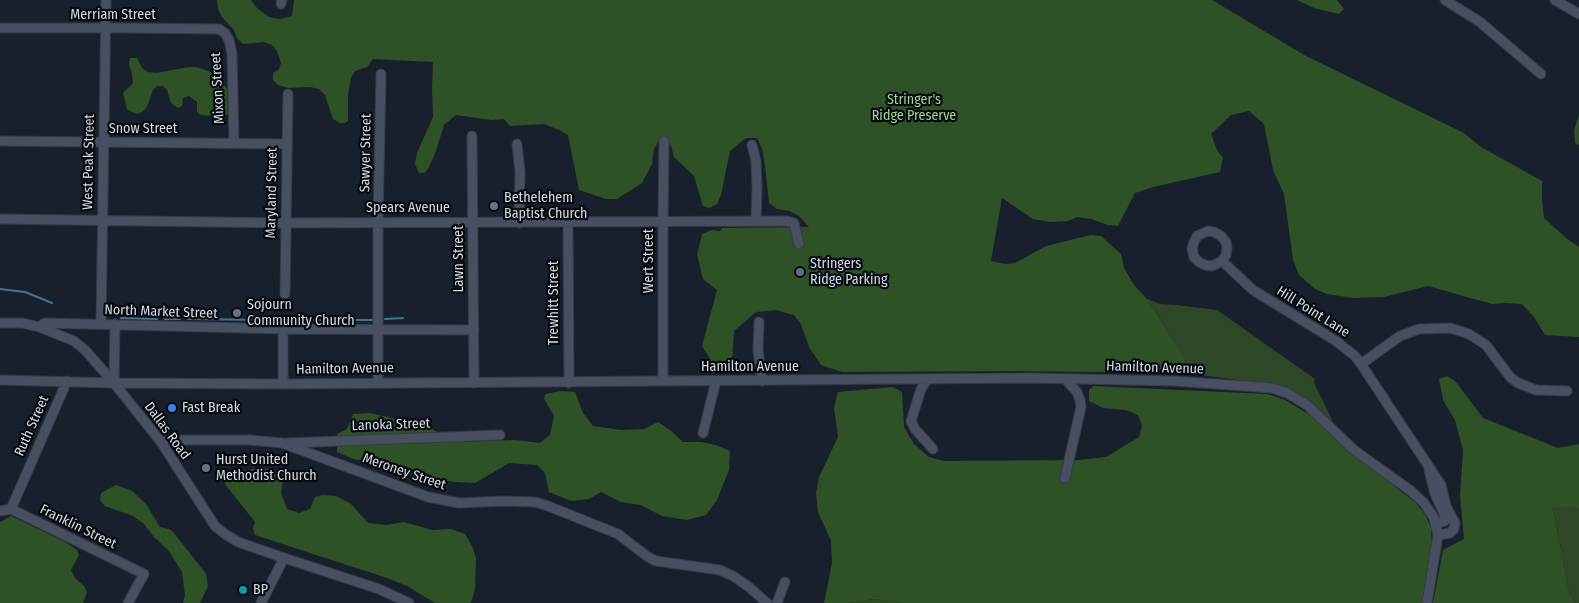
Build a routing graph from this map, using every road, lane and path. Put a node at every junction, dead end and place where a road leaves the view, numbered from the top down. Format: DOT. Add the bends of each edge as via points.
graph roads {
  1 [pos="106,0"];
  2 [pos="1445,0"];
  3 [pos="1555,0"];
  4 [pos="1579,14"];
  5 [pos="0,28"];
  6 [pos="104,28"];
  7 [pos="226,33"];
  8 [pos="381,74"];
  9 [pos="1541,74"];
  10 [pos="288,94"];
  11 [pos="472,136"];
  12 [pos="0,141"];
  13 [pos="664,141"];
  14 [pos="103,143"];
  15 [pos="234,143"];
  16 [pos="286,144"];
  17 [pos="517,144"];
  18 [pos="752,144"];
  19 [pos="0,219"];
  20 [pos="102,219"];
  21 [pos="756,220"];
  22 [pos="662,221"];
  23 [pos="378,222"];
  24 [pos="473,222"];
  25 [pos="285,223"];
  26 [pos="519,223"];
  27 [pos="568,223"];
  28 [pos="799,244"];
  29 [pos="1222,261"];
  30 [pos="285,294"];
  31 [pos="759,322"];
  32 [pos="0,323"];
  33 [pos="101,324"];
  34 [pos="115,324"];
  35 [pos="39,327"];
  36 [pos="283,329"];
  37 [pos="378,330"];
  38 [pos="474,330"];
  39 [pos="1361,364"];
  40 [pos="0,380"];
  41 [pos="927,380"];
  42 [pos="1066,380"];
  43 [pos="66,381"];
  44 [pos="663,381"];
  45 [pos="716,381"];
  46 [pos="762,381"];
  47 [pos="378,382"];
  48 [pos="474,382"];
  49 [pos="114,383"];
  50 [pos="569,383"];
  51 [pos="283,384"];
  52 [pos="1567,391"];
  53 [pos="703,433"];
  54 [pos="500,435"];
  55 [pos="161,442"];
  56 [pos="282,443"];
  57 [pos="933,449"];
  58 [pos="1065,478"];
  59 [pos="1443,504"];
  60 [pos="10,509"];
  61 [pos="0,511"];
  62 [pos="1435,524"];
  63 [pos="1438,535"];
  64 [pos="284,558"];
  65 [pos="786,582"];
  66 [pos="128,603"];
  67 [pos="261,603"];
  68 [pos="409,603"];
  69 [pos="767,603"];
  70 [pos="777,603"];
  71 [pos="1427,603"];
  1 -- 6 [label="street, West Peak Street"];
  2 -- 9 [label="street" via="1480,22"];
  3 -- 4 [label="street"];
  5 -- 6 [label="street, Merriam Street"];
  6 -- 7 [label="street, Merriam Street" via="219,29"];
  6 -- 14 [label="street, West Peak Street"];
  7 -- 15 [label="street, Mixon Street" via="232,54"];
  8 -- 23 [label="street, Sawyer Street"];
  10 -- 16 [label="street, Maryland Street"];
  11 -- 24 [label="street, Lawn Street"];
  12 -- 14 [label="street, Snow Street"];
  13 -- 22 [label="street, Wert Street"];
  14 -- 15 [label="street, Snow Street"];
  14 -- 20 [label="street, West Peak Street"];
  15 -- 16 [label="street, Snow Street"];
  16 -- 25 [label="street, Maryland Street"];
  17 -- 26 [label="street"];
  18 -- 21 [label="street" via="756,161"];
  19 -- 20 [label="street, Spears Avenue"];
  20 -- 25 [label="street, Spears Avenue"];
  20 -- 33 [label="street, West Peak Street"];
  21 -- 22 [label="street, Spears Avenue"];
  21 -- 28 [label="street, Spears Avenue" via="794,223"];
  22 -- 27 [label="street, Spears Avenue"];
  22 -- 44 [label="street, Wert Street"];
  23 -- 24 [label="street, Spears Avenue"];
  23 -- 25 [label="street, Spears Avenue"];
  23 -- 37 [label="street, Sawyer Street"];
  24 -- 26 [label="street, Spears Avenue"];
  24 -- 38 [label="street, Lawn Street"];
  25 -- 30 [label="street, Maryland Street"];
  26 -- 27 [label="street, Spears Avenue"];
  27 -- 50 [label="street, Trewhitt Street"];
  29 -- 39 [label="street, Hill Point Lane" via="1253,290 1336,341"];
  31 -- 46 [label="street"];
  32 -- 35 [label="street, North Market Street"];
  33 -- 34 [label="street, North Market Street"];
  33 -- 35 [label="street, North Market Street" via="45,323"];
  34 -- 36 [label="street, North Market Street"];
  34 -- 49 [label="street"];
  35 -- 49 [label="street, Dallas Road" via="74,341"];
  36 -- 37 [label="street, North Market Street"];
  36 -- 51 [label="street"];
  37 -- 38 [label="street, North Market Street"];
  37 -- 47 [label="street, Sawyer Street"];
  38 -- 48 [label="street, Lawn Street"];
  39 -- 52 [label="street" via="1410,331 1450,328 1469,334 1486,345 1518,383 1536,390"];
  39 -- 59 [label="street, Hill Point Lane" via="1429,470"];
  40 -- 43 [label="street, Hamilton Avenue"];
  41 -- 42 [label="street, Hamilton Avenue"];
  41 -- 46 [label="street, Hamilton Avenue"];
  41 -- 57 [label="street" via="911,421"];
  42 -- 58 [label="street" via="1077,392 1081,407"];
  42 -- 62 [label="street, Hamilton Avenue" via="1174,381 1280,390 1306,405 1354,450 1411,491 1424,503"];
  43 -- 49 [label="street, Hamilton Avenue"];
  43 -- 60 [label="street, Ruth Street"];
  44 -- 45 [label="street, Hamilton Avenue"];
  44 -- 50 [label="street, Hamilton Avenue"];
  45 -- 46 [label="street, Hamilton Avenue"];
  45 -- 53 [label="street"];
  47 -- 48 [label="street, Hamilton Avenue"];
  47 -- 51 [label="street, Hamilton Avenue"];
  48 -- 50 [label="street, Hamilton Avenue"];
  49 -- 51 [label="street, Hamilton Avenue"];
  49 -- 55 [label="street, Dallas Road"];
  54 -- 56 [label="street, Lanoka Street"];
  55 -- 56 [label="street, Meroney Street" via="250,440"];
  55 -- 64 [label="street, Dallas Road" via="215,526 238,542"];
  56 -- 69 [label="street, Meroney Street" via="428,497 459,503 534,502 548,506 618,534 656,561 720,570 749,587"];
  59 -- 62 [label="street, Hill Point Lane" via="1446,518"];
  59 -- 63 [label="street, Hill Point Lane" via="1455,526 1447,534"];
  60 -- 61 [label="street"];
  60 -- 66 [label="street, Franklin Street" via="144,574"];
  62 -- 63 [label="street, Hamilton Avenue"];
  63 -- 71 [label="street"];
  64 -- 67 [label="street"];
  64 -- 68 [label="street, Dallas Road" via="380,589"];
  65 -- 70 [label="street"];
}
